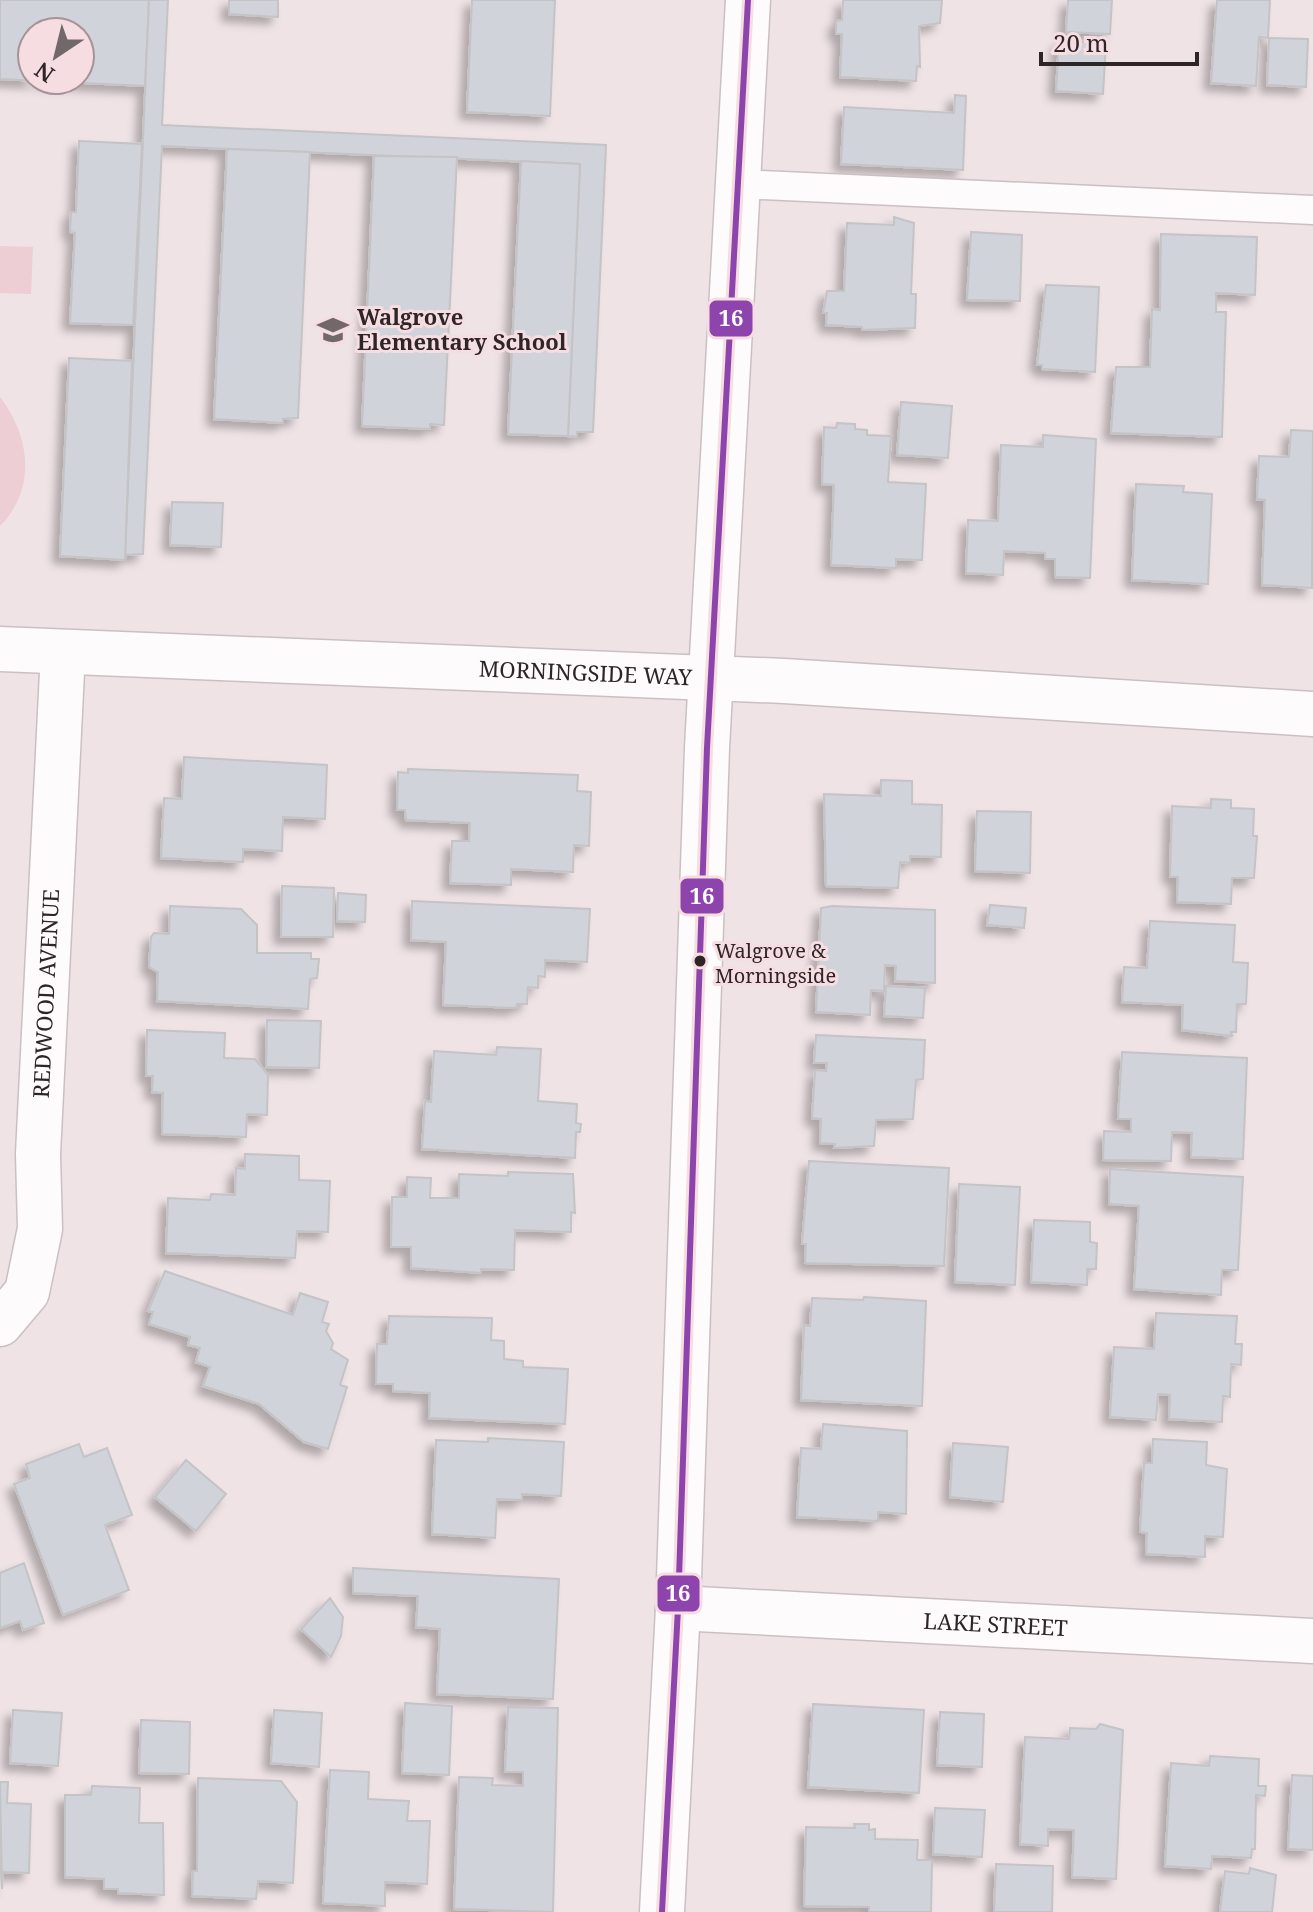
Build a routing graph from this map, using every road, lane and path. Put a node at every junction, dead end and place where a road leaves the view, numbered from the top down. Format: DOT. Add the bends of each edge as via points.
graph roads {
  1 [pos="748,0"];
  2 [pos="738,184"];
  3 [pos="1313,210"];
  4 [pos="0,649"];
  5 [pos="63,652"];
  6 [pos="711,679"];
  7 [pos="1313,714"];
  8 [pos="0,1324"];
  9 [pos="678,1608"];
  10 [pos="1313,1641"];
  11 [pos="662,1912"];
  1 -- 2 [label="street"];
  2 -- 3 [label="lane"];
  2 -- 6 [label="street"];
  4 -- 5 [label="street, MORNINGSIDE WAY"];
  5 -- 6 [label="street, MORNINGSIDE WAY"];
  5 -- 8 [label="street, REDWOOD AVENUE" via="38,1154 40,1229 27,1292"];
  6 -- 7 [label="street, MORNINGSIDE WAY"];
  6 -- 9 [label="street"];
  9 -- 10 [label="street, LAKE STREET"];
  9 -- 11 [label="street"];
}
